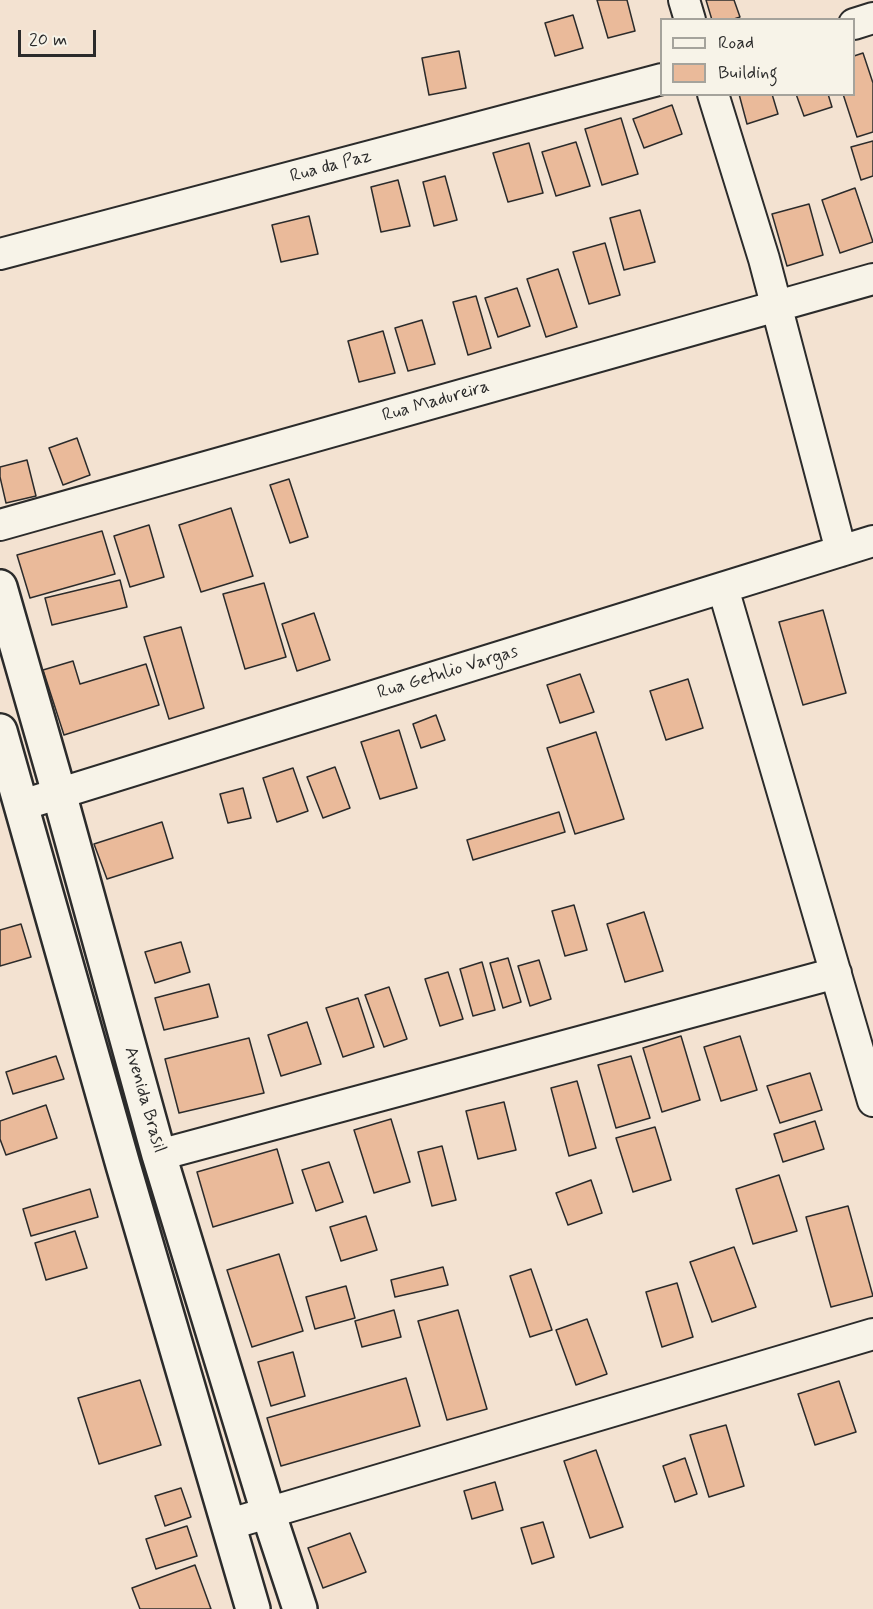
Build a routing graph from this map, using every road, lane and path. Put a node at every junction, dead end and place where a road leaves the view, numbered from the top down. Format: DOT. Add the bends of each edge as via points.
graph roads {
  1 [pos="684,0"];
  2 [pos="689,18"];
  3 [pos="873,18"];
  4 [pos="855,24"];
  5 [pos="660,80"];
  6 [pos="714,96"];
  7 [pos="0,254"];
  8 [pos="873,279"];
  9 [pos="775,306"];
  10 [pos="0,525"];
  11 [pos="873,542"];
  12 [pos="841,551"];
  13 [pos="0,587"];
  14 [pos="723,588"];
  15 [pos="0,731"];
  16 [pos="59,793"];
  17 [pos="22,805"];
  18 [pos="836,973"];
  19 [pos="873,1101"];
  20 [pos="159,1155"];
  21 [pos="873,1334"];
  22 [pos="268,1512"];
  23 [pos="230,1524"];
  24 [pos="296,1608"];
  25 [pos="253,1609"];
  1 -- 2 [label="street"];
  3 -- 4 [label="street"];
  5 -- 7 [label="street, Rua da Paz"];
  6 -- 9 [label="street"];
  8 -- 9 [label="street, Rua Madureira"];
  9 -- 10 [label="street, Rua Madureira"];
  9 -- 12 [label="street"];
  11 -- 12 [label="street, Rua Getulio Vargas"];
  12 -- 14 [label="street, Rua Getulio Vargas"];
  13 -- 16 [label="street, Avenida Brasil"];
  14 -- 16 [label="street, Rua Getulio Vargas"];
  14 -- 18 [label="street"];
  15 -- 17 [label="street, Avenida Brasil"];
  16 -- 17 [label="street, Rua Getulio Vargas"];
  16 -- 20 [label="street, Avenida Brasil"];
  17 -- 23 [label="street, Avenida Brasil" via="123,1165"];
  18 -- 19 [label="street"];
  18 -- 20 [label="street"];
  20 -- 22 [label="street, Avenida Brasil"];
  21 -- 22 [label="street"];
  22 -- 23 [label="street"];
  22 -- 24 [label="street, Avenida Brasil"];
  23 -- 25 [label="street, Avenida Brasil"];
}
